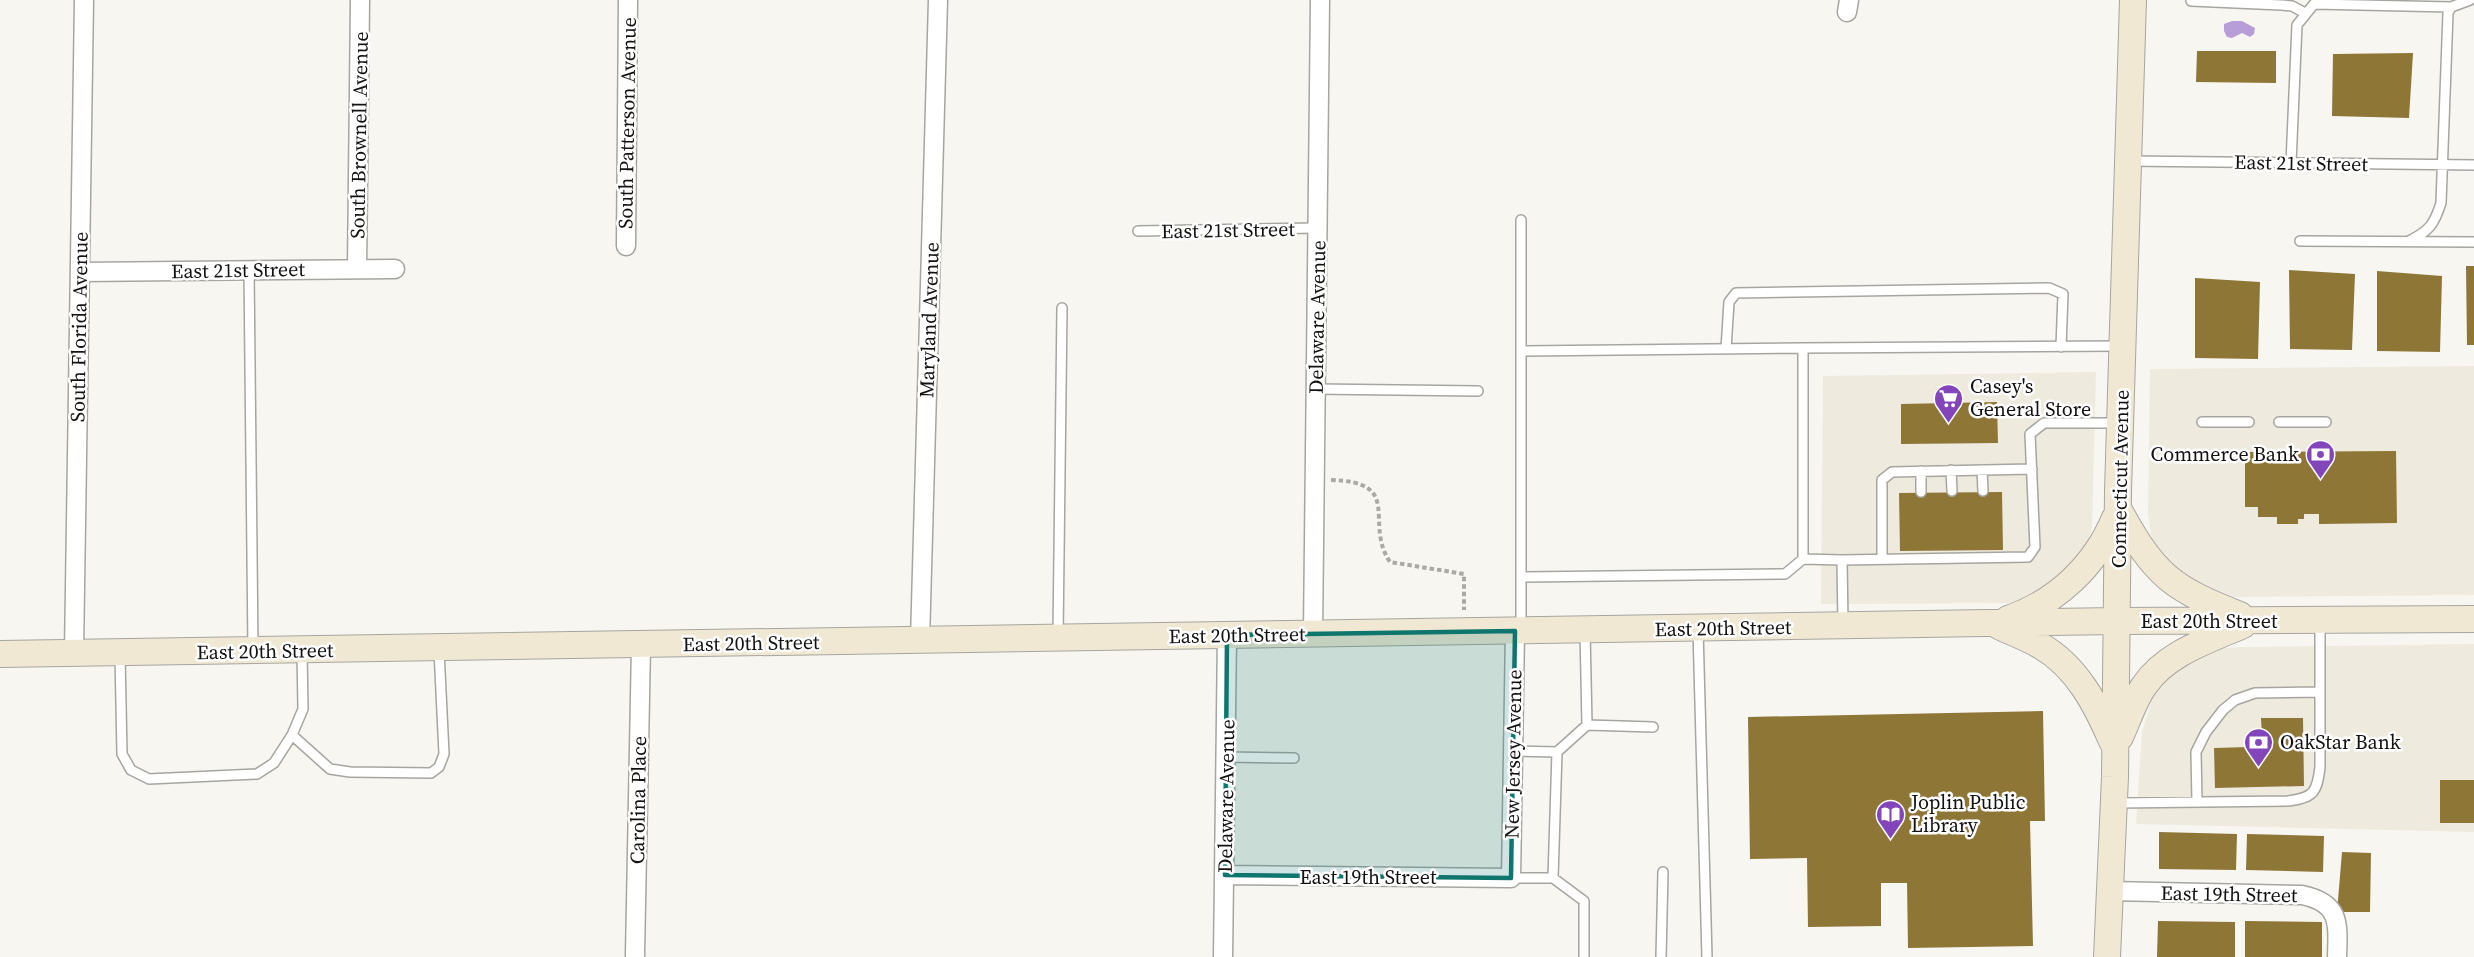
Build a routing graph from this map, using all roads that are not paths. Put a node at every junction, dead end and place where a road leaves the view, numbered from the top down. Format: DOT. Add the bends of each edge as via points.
graph roads {
  1 [pos="84,0"];
  2 [pos="360,0"];
  3 [pos="628,0"];
  4 [pos="938,0"];
  5 [pos="1320,0"];
  6 [pos="2133,0"];
  7 [pos="2470,0"];
  8 [pos="2191,1"];
  9 [pos="2451,7"];
  10 [pos="2305,13"];
  11 [pos="2128,161"];
  12 [pos="2291,163"];
  13 [pos="2443,165"];
  14 [pos="2474,165"];
  15 [pos="1521,220"];
  16 [pos="1318,228"];
  17 [pos="1138,231"];
  18 [pos="2300,241"];
  19 [pos="2409,241"];
  20 [pos="2474,242"];
  21 [pos="626,246"];
  22 [pos="357,269"];
  23 [pos="395,269"];
  24 [pos="249,270"];
  25 [pos="80,272"];
  26 [pos="1062,308"];
  27 [pos="2123,346"];
  28 [pos="2061,347"];
  29 [pos="1726,348"];
  30 [pos="1803,348"];
  31 [pos="1521,351"];
  32 [pos="1316,389"];
  33 [pos="1478,391"];
  34 [pos="2202,422"];
  35 [pos="2249,422"];
  36 [pos="2279,422"];
  37 [pos="2326,422"];
  38 [pos="2120,423"];
  39 [pos="2032,469"];
  40 [pos="1951,470"];
  41 [pos="1982,470"];
  42 [pos="1921,471"];
  43 [pos="1952,491"];
  44 [pos="1983,491"];
  45 [pos="1922,492"];
  46 [pos="2118,509"];
  47 [pos="1882,558"];
  48 [pos="1803,560"];
  49 [pos="1842,560"];
  50 [pos="1521,577"];
  51 [pos="2474,619"];
  52 [pos="2253,620"];
  53 [pos="2320,620"];
  54 [pos="2118,621"];
  55 [pos="1993,624"];
  56 [pos="1844,626"];
  57 [pos="1698,629"];
  58 [pos="1518,630"];
  59 [pos="1585,630"];
  60 [pos="1313,634"];
  61 [pos="1227,635"];
  62 [pos="1058,638"];
  63 [pos="920,641"];
  64 [pos="641,645"];
  65 [pos="439,648"];
  66 [pos="302,650"];
  67 [pos="253,651"];
  68 [pos="120,652"];
  69 [pos="74,653"];
  70 [pos="0,654"];
  71 [pos="2320,692"];
  72 [pos="1587,725"];
  73 [pos="1653,727"];
  74 [pos="292,735"];
  75 [pos="2115,748"];
  76 [pos="1512,751"];
  77 [pos="1557,752"];
  78 [pos="1226,757"];
  79 [pos="1294,758"];
  80 [pos="2197,802"];
  81 [pos="2114,803"];
  82 [pos="1663,872"];
  83 [pos="1225,875"];
  84 [pos="1511,878"];
  85 [pos="1552,878"];
  86 [pos="2110,891"];
  87 [pos="635,955"];
  88 [pos="1223,957"];
  89 [pos="1584,957"];
  90 [pos="1661,957"];
  91 [pos="1707,957"];
  92 [pos="2107,957"];
  93 [pos="2337,957"];
  1 -- 25 [label="street, South Florida Avenue"];
  2 -- 22 [label="street, South Brownell Avenue"];
  3 -- 21 [label="street, South Patterson Avenue"];
  4 -- 63 [label="street, Maryland Avenue"];
  5 -- 16 [label="street, Delaware Avenue"];
  6 -- 11 [label="main road, Connecticut Avenue"];
  7 -- 9 [label="lane"];
  8 -- 10 [label="lane" via="2281,4"];
  9 -- 10 [label="lane" via="2314,4"];
  9 -- 13 [label="lane"];
  10 -- 12 [label="lane" via="2297,25"];
  11 -- 12 [label="lane, East 21st Street"];
  11 -- 27 [label="main road, Connecticut Avenue"];
  12 -- 13 [label="lane, East 21st Street"];
  13 -- 14 [label="lane, East 21st Street"];
  13 -- 19 [label="lane" via="2436,219 2426,232"];
  15 -- 31 [label="lane"];
  16 -- 17 [label="lane, East 21st Street"];
  16 -- 32 [label="street, Delaware Avenue"];
  18 -- 19 [label="lane"];
  19 -- 20 [label="lane"];
  22 -- 23 [label="street, East 21st Street"];
  22 -- 24 [label="street, East 21st Street"];
  24 -- 25 [label="street, East 21st Street"];
  24 -- 67 [label="lane"];
  25 -- 69 [label="street, South Florida Avenue"];
  26 -- 62 [label="lane"];
  27 -- 28 [label="lane"];
  27 -- 38 [label="main road, Connecticut Avenue"];
  28 -- 29 [label="lane" via="2063,294 2049,288 1736,293 1729,302"];
  28 -- 30 [label="lane"];
  29 -- 30 [label="lane"];
  29 -- 31 [label="lane"];
  30 -- 48 [label="lane"];
  31 -- 50 [label="lane"];
  32 -- 33 [label="lane"];
  32 -- 60 [label="street, Delaware Avenue"];
  34 -- 35 [label="lane"];
  36 -- 37 [label="lane"];
  38 -- 39 [label="lane" via="2044,423 2030,434"];
  38 -- 46 [label="main road, Connecticut Avenue"];
  39 -- 41 [label="lane"];
  39 -- 47 [label="lane" via="2035,547 2028,557 1924,553"];
  40 -- 41 [label="lane"];
  40 -- 42 [label="lane"];
  40 -- 43 [label="lane"];
  41 -- 44 [label="lane"];
  42 -- 45 [label="lane"];
  42 -- 47 [label="lane" via="1892,472 1882,480"];
  46 -- 52 [label="main road" via="2147,556 2172,583 2196,598"];
  46 -- 54 [label="main road, Connecticut Avenue"];
  46 -- 55 [label="main road" via="2098,551 2059,592 2037,607"];
  47 -- 49 [label="lane"];
  48 -- 49 [label="lane"];
  48 -- 50 [label="lane" via="1785,574"];
  49 -- 56 [label="lane"];
  50 -- 58 [label="lane"];
  51 -- 53 [label="main road, East 20th Street"];
  52 -- 53 [label="main road, East 20th Street"];
  52 -- 54 [label="main road, East 20th Street"];
  52 -- 75 [label="main road" via="2166,664 2144,686"];
  53 -- 71 [label="lane"];
  54 -- 55 [label="main road, East 20th Street"];
  54 -- 75 [label="main road, Connecticut Avenue"];
  55 -- 56 [label="main road, East 20th Street"];
  55 -- 75 [label="main road" via="2040,645 2065,663 2091,697"];
  56 -- 57 [label="main road, East 20th Street"];
  57 -- 59 [label="main road, East 20th Street"];
  57 -- 91 [label="lane"];
  58 -- 59 [label="main road, East 20th Street"];
  58 -- 60 [label="main road, East 20th Street"];
  58 -- 76 [label="street, New Jersey Avenue"];
  59 -- 72 [label="lane"];
  60 -- 61 [label="main road, East 20th Street"];
  61 -- 62 [label="main road, East 20th Street"];
  61 -- 78 [label="street, Delaware Avenue"];
  62 -- 63 [label="main road, East 20th Street"];
  63 -- 64 [label="main road, East 20th Street"];
  64 -- 65 [label="main road, East 20th Street"];
  64 -- 87 [label="street, Carolina Place"];
  65 -- 66 [label="main road, East 20th Street"];
  65 -- 74 [label="lane" via="444,754 439,767 431,772 330,769"];
  66 -- 67 [label="main road, East 20th Street"];
  66 -- 74 [label="lane" via="303,709"];
  67 -- 68 [label="main road, East 20th Street"];
  68 -- 69 [label="main road, East 20th Street"];
  68 -- 74 [label="lane" via="123,754 131,770 149,779 257,774 274,763"];
  69 -- 70 [label="main road, East 20th Street"];
  71 -- 80 [label="lane" via="2255,693 2235,700 2223,710 2196,752"];
  71 -- 80 [label="lane" via="2320,767 2312,794 2288,801"];
  72 -- 73 [label="lane"];
  72 -- 77 [label="lane"];
  75 -- 81 [label="main road, Connecticut Avenue"];
  76 -- 77 [label="lane"];
  76 -- 84 [label="street, New Jersey Avenue"];
  77 -- 85 [label="lane"];
  78 -- 79 [label="lane"];
  78 -- 83 [label="street, Delaware Avenue"];
  80 -- 81 [label="lane"];
  81 -- 86 [label="main road, Connecticut Avenue"];
  82 -- 90 [label="lane"];
  83 -- 84 [label="street, East 19th Street"];
  83 -- 88 [label="street, Delaware Avenue"];
  84 -- 85 [label="lane"];
  85 -- 89 [label="lane" via="1584,901"];
  86 -- 92 [label="main road, Connecticut Avenue"];
  86 -- 93 [label="street, East 19th Street" via="2315,898 2334,913 2338,922"];
}
